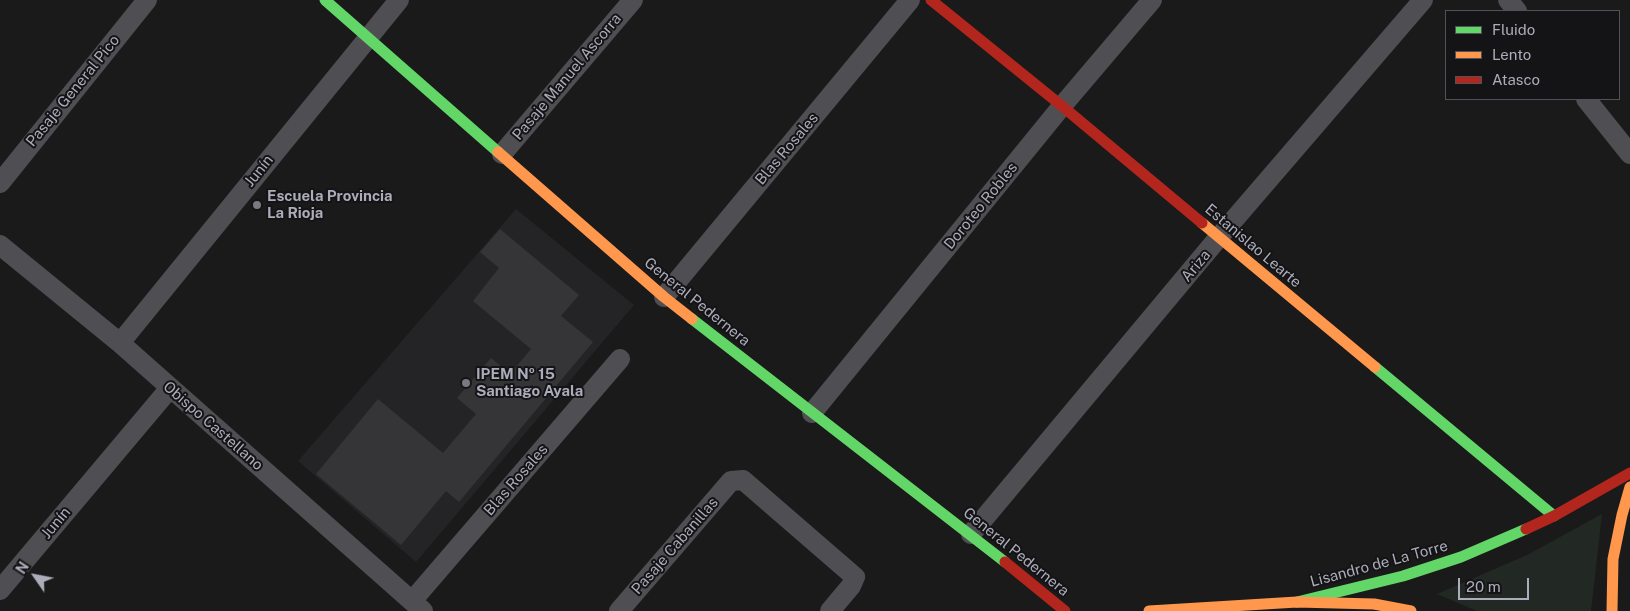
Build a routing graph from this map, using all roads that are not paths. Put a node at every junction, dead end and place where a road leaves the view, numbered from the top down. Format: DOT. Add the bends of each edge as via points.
graph roads {
  1 [pos="147,0"];
  2 [pos="325,0"];
  3 [pos="399,0"];
  4 [pos="633,0"];
  5 [pos="910,0"];
  6 [pos="931,0"];
  7 [pos="1152,0"];
  8 [pos="1423,0"];
  9 [pos="1508,0"];
  10 [pos="1516,10"];
  11 [pos="368,38"];
  12 [pos="1587,100"];
  13 [pos="1062,106"];
  14 [pos="502,154"];
  15 [pos="1630,154"];
  16 [pos="0,183"];
  17 [pos="1219,237"];
  18 [pos="1,249"];
  19 [pos="664,297"];
  20 [pos="120,343"];
  21 [pos="620,359"];
  22 [pos="170,388"];
  23 [pos="812,413"];
  24 [pos="1630,473"];
  25 [pos="1630,487"];
  26 [pos="1554,516"];
  27 [pos="971,534"];
  28 [pos="0,590"];
  29 [pos="1297,602"];
  30 [pos="418,606"];
  31 [pos="619,611"];
  32 [pos="830,611"];
  33 [pos="1065,611"];
  34 [pos="1149,611"];
  35 [pos="1411,611"];
  36 [pos="1612,611"];
  1 -- 16 [label="street, Pasaje General Pico"];
  2 -- 11 [label="street, General Pedernera"];
  3 -- 11 [label="street, Junín"];
  4 -- 14 [label="street, Pasaje Manuel Ascorra"];
  5 -- 19 [label="street, Blas Rosales"];
  6 -- 13 [label="street, Estanislao Learte"];
  7 -- 13 [label="street, Doroteo Robles"];
  8 -- 17 [label="street, Ariza"];
  9 -- 10 [label="street"];
  11 -- 14 [label="street, General Pedernera"];
  11 -- 20 [label="street, Junín"];
  12 -- 15 [label="street"];
  13 -- 17 [label="street, Estanislao Learte"];
  13 -- 23 [label="street, Doroteo Robles"];
  14 -- 19 [label="street, General Pedernera"];
  17 -- 26 [label="street, Estanislao Learte"];
  17 -- 27 [label="street, Ariza"];
  18 -- 20 [label="street, Obispo Castellano"];
  19 -- 23 [label="street, General Pedernera"];
  20 -- 22 [label="street, Obispo Castellano"];
  21 -- 30 [label="street, Blas Rosales"];
  22 -- 28 [label="street, Junín"];
  22 -- 30 [label="street, Obispo Castellano"];
  23 -- 27 [label="street, General Pedernera"];
  24 -- 26 [label="street, Lisandro de La Torre"];
  25 -- 36 [label="street" via="1613,559"];
  26 -- 29 [label="street, Lisandro de La Torre" via="1461,557 1403,576"];
  27 -- 33 [label="street, General Pedernera"];
  29 -- 34 [label="street, Lisandro de La Torre"];
  29 -- 35 [label="street, Lisandro de La Torre" via="1374,604"];
  31 -- 32 [label="street, Pasaje Cabanillas" via="731,482 743,480 855,577"];
}
